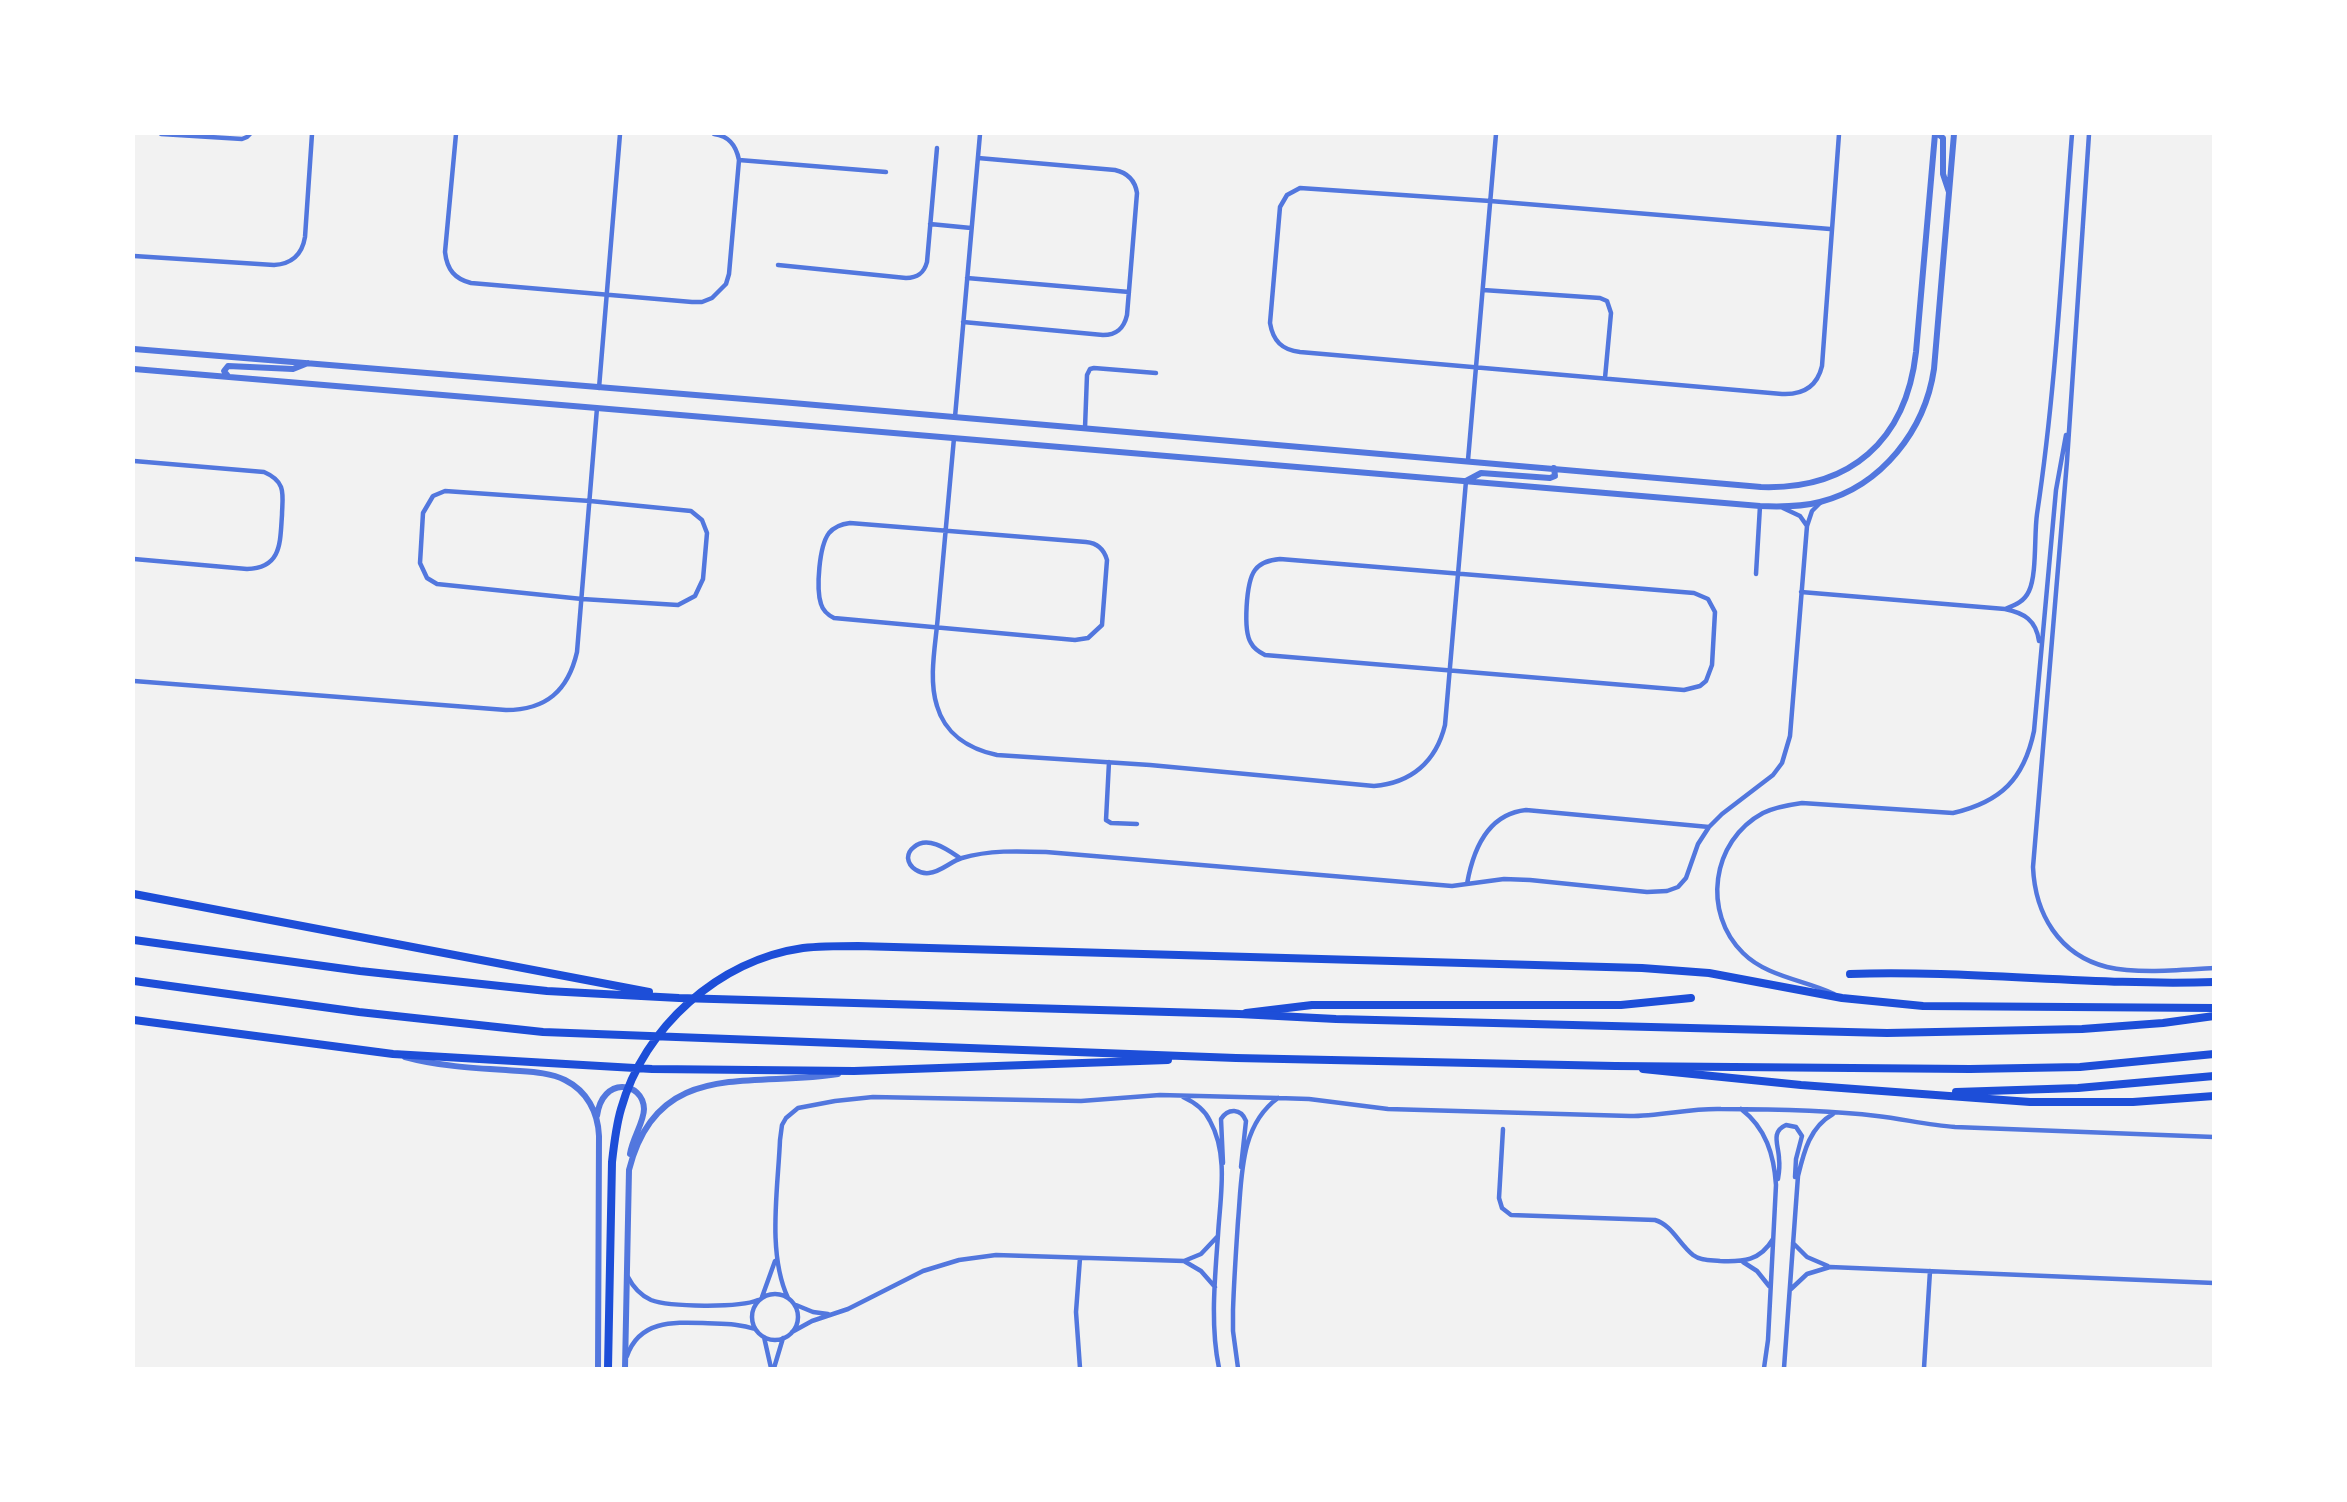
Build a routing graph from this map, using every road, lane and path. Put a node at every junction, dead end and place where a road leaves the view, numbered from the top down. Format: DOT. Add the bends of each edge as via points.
graph roads {
  1 [pos="160,134"];
  2 [pos="250,134"];
  3 [pos="312,134"];
  4 [pos="456,134"];
  5 [pos="620,134"];
  6 [pos="714,134"];
  7 [pos="980,134"];
  8 [pos="1496,134"];
  9 [pos="1839,134"];
  10 [pos="1936,134"];
  11 [pos="1954,134"];
  12 [pos="2072,134"];
  13 [pos="2089,134"];
  14 [pos="937,148"];
  15 [pos="978,158"];
  16 [pos="739,160"];
  17 [pos="886,171"];
  18 [pos="1949,192"];
  19 [pos="1490,201"];
  20 [pos="930,224"];
  21 [pos="971,228"];
  22 [pos="1830,229"];
  23 [pos="134,256"];
  24 [pos="778,265"];
  25 [pos="967,278"];
  26 [pos="1483,290"];
  27 [pos="1129,292"];
  28 [pos="607,296"];
  29 [pos="963,322"];
  30 [pos="134,349"];
  31 [pos="309,363"];
  32 [pos="1476,368"];
  33 [pos="134,369"];
  34 [pos="1156,373"];
  35 [pos="228,376"];
  36 [pos="1605,378"];
  37 [pos="600,388"];
  38 [pos="597,408"];
  39 [pos="955,417"];
  40 [pos="1085,428"];
  41 [pos="2068,429"];
  42 [pos="954,437"];
  43 [pos="1468,460"];
  44 [pos="134,461"];
  45 [pos="1554,468"];
  46 [pos="1466,481"];
  47 [pos="590,501"];
  48 [pos="1821,502"];
  49 [pos="1760,506"];
  50 [pos="1782,507"];
  51 [pos="1807,526"];
  52 [pos="946,530"];
  53 [pos="134,559"];
  54 [pos="1458,573"];
  55 [pos="1756,574"];
  56 [pos="1801,592"];
  57 [pos="582,599"];
  58 [pos="2005,609"];
  59 [pos="937,628"];
  60 [pos="2041,652"];
  61 [pos="1450,670"];
  62 [pos="134,681"];
  63 [pos="1109,762"];
  64 [pos="1137,824"];
  65 [pos="1709,827"];
  66 [pos="960,858"];
  67 [pos="1467,884"];
  68 [pos="134,894"];
  69 [pos="134,940"];
  70 [pos="2214,968"];
  71 [pos="1850,974"];
  72 [pos="2214,982"];
  73 [pos="134,983"];
  74 [pos="679,998"];
  75 [pos="1691,998"];
  76 [pos="1842,998"];
  77 [pos="2214,1008"];
  78 [pos="1239,1014"];
  79 [pos="2214,1016"];
  80 [pos="134,1020"];
  81 [pos="393,1054"];
  82 [pos="2214,1054"];
  83 [pos="1236,1058"];
  84 [pos="1615,1066"];
  85 [pos="854,1071"];
  86 [pos="2214,1076"];
  87 [pos="1927,1093"];
  88 [pos="1181,1095"];
  89 [pos="2214,1096"];
  90 [pos="1278,1098"];
  91 [pos="1741,1109"];
  92 [pos="1834,1113"];
  93 [pos="596,1117"];
  94 [pos="1503,1129"];
  95 [pos="2214,1137"];
  96 [pos="629,1170"];
  97 [pos="1222,1174"];
  98 [pos="1241,1175"];
  99 [pos="1776,1185"];
  100 [pos="1796,1186"];
  101 [pos="1217,1238"];
  102 [pos="1773,1239"];
  103 [pos="1793,1243"];
  104 [pos="776,1258"];
  105 [pos="1080,1258"];
  106 [pos="1184,1261"];
  107 [pos="1743,1262"];
  108 [pos="1830,1267"];
  109 [pos="626,1271"];
  110 [pos="1930,1271"];
  111 [pos="2214,1283"];
  112 [pos="1215,1287"];
  113 [pos="1770,1288"];
  114 [pos="1791,1289"];
  115 [pos="788,1298"];
  116 [pos="760,1299"];
  117 [pos="795,1305"];
  118 [pos="833,1314"];
  119 [pos="755,1329"];
  120 [pos="792,1332"];
  121 [pos="764,1337"];
  122 [pos="783,1338"];
  123 [pos="625,1365"];
  124 [pos="1219,1365"];
  125 [pos="598,1368"];
  126 [pos="608,1368"];
  127 [pos="772,1368"];
  128 [pos="1080,1368"];
  129 [pos="1214,1368"];
  130 [pos="1238,1368"];
  131 [pos="1764,1368"];
  132 [pos="1784,1368"];
  133 [pos="1924,1368"];
  1 -- 2 [label="street" via="242,139"];
  3 -- 23 [label="street" via="303,245 295,258 274,266"];
  4 -- 28 [label="street" via="445,252 455,277 471,284"];
  5 -- 28 [label="street"];
  6 -- 16 [label="street" via="733,143"];
  7 -- 15 [label="street"];
  8 -- 19 [label="street"];
  9 -- 22 [label="street"];
  10 -- 18 [label="street" via="1943,138 1943,174"];
  10 -- 45 [label="street" via="1914,374 1905,403 1882,440 1834,476 1790,487"];
  11 -- 18 [label="street"];
  12 -- 58 [label="street" via="2048,441 2032,581 2025,598"];
  13 -- 41 [label="street"];
  14 -- 20 [label="street"];
  15 -- 21 [label="street"];
  15 -- 27 [label="street" via="1115,170 1128,175 1137,193"];
  16 -- 17 [label="street"];
  16 -- 28 [label="street" via="729,274 720,292 702,302"];
  18 -- 48 [label="street" via="1934,369 1924,409 1909,438 1883,467 1853,489"];
  19 -- 22 [label="street"];
  19 -- 26 [label="street"];
  19 -- 32 [label="street" via="1300,188 1287,195 1280,207 1275,262 1270,323 1282,347 1300,352"];
  20 -- 21 [label="street"];
  20 -- 24 [label="street" via="925,268 912,278"];
  21 -- 25 [label="street"];
  22 -- 36 [label="street" via="1822,366 1809,389 1791,395"];
  25 -- 27 [label="street"];
  25 -- 29 [label="street"];
  26 -- 32 [label="street"];
  26 -- 36 [label="street" via="1608,301 1611,313"];
  27 -- 29 [label="street" via="1126,322 1110,335"];
  28 -- 37 [label="street"];
  29 -- 39 [label="street"];
  30 -- 31 [label="street"];
  31 -- 35 [label="street" via="293,369 228,366 224,371"];
  31 -- 37 [label="street"];
  32 -- 36 [label="street"];
  32 -- 43 [label="street"];
  33 -- 35 [label="street"];
  34 -- 40 [label="street" via="1090,369"];
  35 -- 38 [label="street"];
  37 -- 39 [label="street"];
  38 -- 42 [label="street"];
  38 -- 47 [label="street"];
  39 -- 40 [label="street"];
  40 -- 43 [label="street"];
  41 -- 60 [label="street" via="2056,490"];
  41 -- 70 [label="street" via="2032,867 2037,899 2059,938 2095,962 2123,969"];
  42 -- 46 [label="street"];
  42 -- 52 [label="street"];
  43 -- 45 [label="street"];
  44 -- 53 [label="street" via="264,472 277,480 283,495 280,545 272,561 264,566 247,569"];
  45 -- 46 [label="street" via="1555,476 1550,478 1480,473"];
  46 -- 49 [label="street"];
  46 -- 54 [label="street"];
  47 -- 57 [label="street"];
  47 -- 57 [label="street" via="691,511 702,520 706,540 701,585 695,596 684,603"];
  47 -- 57 [label="street" via="445,491 433,496 423,513 420,563 427,578 437,584"];
  48 -- 50 [label="street"];
  48 -- 51 [label="street" via="1812,511"];
  49 -- 50 [label="street"];
  49 -- 55 [label="street"];
  50 -- 51 [label="street" via="1800,516"];
  51 -- 56 [label="street"];
  52 -- 59 [label="street"];
  52 -- 59 [label="street" via="843,524 826,538 819,577 821,603 834,618"];
  52 -- 59 [label="street" via="1096,544 1107,560 1104,613 1098,630 1082,640"];
  54 -- 61 [label="street"];
  54 -- 61 [label="street" via="1273,560 1261,564 1252,574 1248,604 1247,637 1265,655"];
  54 -- 61 [label="street" via="1702,595 1715,612 1712,665 1706,681 1684,690"];
  56 -- 58 [label="street"];
  56 -- 65 [label="street" via="1790,736 1782,763"];
  57 -- 62 [label="street" via="577,652 567,681 546,702 520,710"];
  58 -- 60 [label="street" via="2028,617 2038,634"];
  59 -- 63 [label="street" via="933,681 937,708 960,740 997,755"];
  60 -- 76 [label="street" via="2030,751 2021,770 1992,799 1953,813 1802,803 1782,806 1762,814 1732,841 1717,879 1721,920 1731,939 1761,967"];
  61 -- 63 [label="street" via="1445,725 1437,749 1411,776 1387,785"];
  63 -- 64 [label="street" via="1106,820"];
  65 -- 67 [label="street" via="1698,844 1686,878 1667,891 1504,879"];
  65 -- 67 [label="street" via="1514,811 1486,831 1477,845"];
  66 -- 66 [label="street" via="925,842 917,844 908,856 914,868 927,873"];
  66 -- 67 [label="street" via="1011,851 1046,852 1425,884"];
  68 -- 74 [label="highway"];
  69 -- 74 [label="highway" via="360,971 547,990"];
  71 -- 72 [label="main road" via="1969,974 2164,984"];
  73 -- 83 [label="highway" via="543,1032"];
  74 -- 78 [label="highway"];
  75 -- 78 [label="main road" via="1621,1005 1312,1005"];
  76 -- 77 [label="highway" via="1973,1008"];
  76 -- 126 [label="highway" via="1743,978 1641,968 858,946 801,948 774,955 722,977 678,1012 644,1056 631,1081 621,1107 612,1162"];
  78 -- 79 [label="highway" via="1336,1020 1887,1033 2082,1029"];
  80 -- 81 [label="highway"];
  81 -- 85 [label="highway" via="652,1069"];
  81 -- 93 [label="street" via="442,1065 555,1076 585,1096"];
  82 -- 84 [label="highway" via="2080,1067"];
  83 -- 84 [label="highway"];
  83 -- 85 [label="highway"];
  84 -- 87 [label="main road"];
  85 -- 96 [label="street" via="809,1078 716,1082 698,1087 665,1106 652,1119"];
  86 -- 87 [label="main road" via="2089,1088"];
  87 -- 89 [label="main road" via="2081,1103"];
  88 -- 90 [label="street"];
  88 -- 97 [label="street" via="1201,1108 1210,1121"];
  88 -- 104 [label="street" via="1081,1101 860,1097 798,1108 786,1118 780,1132"];
  90 -- 91 [label="street" via="1373,1108 1630,1116"];
  90 -- 98 [label="street" via="1256,1123"];
  91 -- 92 [label="street"];
  91 -- 99 [label="street" via="1766,1138 1774,1161"];
  92 -- 95 [label="street" via="1946,1126"];
  92 -- 100 [label="street" via="1810,1137"];
  93 -- 96 [label="street" via="600,1100 610,1090 630,1089 641,1098 644,1111 632,1143"];
  93 -- 125 [label="street"];
  94 -- 107 [label="street" via="1499,1198 1506,1212 1516,1216 1655,1220 1667,1226 1698,1258"];
  96 -- 109 [label="street"];
  97 -- 98 [label="street" via="1221,1119 1234,1110 1246,1121"];
  97 -- 101 [label="street"];
  98 -- 130 [label="street" via="1233,1310"];
  99 -- 100 [label="street" via="1776,1137 1781,1127 1791,1125 1802,1136 1795,1168"];
  99 -- 102 [label="street"];
  100 -- 103 [label="street"];
  101 -- 106 [label="street" via="1201,1254"];
  101 -- 112 [label="street"];
  102 -- 107 [label="street" via="1759,1256"];
  102 -- 113 [label="street"];
  103 -- 108 [label="street" via="1808,1257"];
  103 -- 114 [label="street"];
  104 -- 115 [label="street"];
  104 -- 116 [label="street"];
  105 -- 106 [label="street"];
  105 -- 118 [label="street" via="996,1255 959,1260 923,1271"];
  105 -- 128 [label="street" via="1076,1312"];
  106 -- 112 [label="street" via="1201,1271"];
  107 -- 113 [label="street" via="1757,1271"];
  108 -- 110 [label="street"];
  108 -- 114 [label="street" via="1807,1274"];
  109 -- 116 [label="street" via="642,1295 659,1302 738,1305"];
  109 -- 123 [label="street"];
  110 -- 111 [label="street"];
  110 -- 133 [label="street"];
  112 -- 124 [label="street"];
  113 -- 131 [label="street"];
  114 -- 132 [label="street"];
  115 -- 116 [label="street" via="775,1293"];
  115 -- 117 [label="street"];
  116 -- 119 [label="street" via="751,1317"];
  117 -- 118 [label="street"];
  117 -- 120 [label="street" via="798,1322"];
  118 -- 120 [label="street"];
  119 -- 121 [label="street"];
  119 -- 123 [label="street" via="730,1324 659,1324 634,1342"];
  120 -- 122 [label="street"];
  121 -- 122 [label="street"];
  121 -- 127 [label="street"];
  122 -- 127 [label="street"];
  124 -- 129 [label="street"];
}
